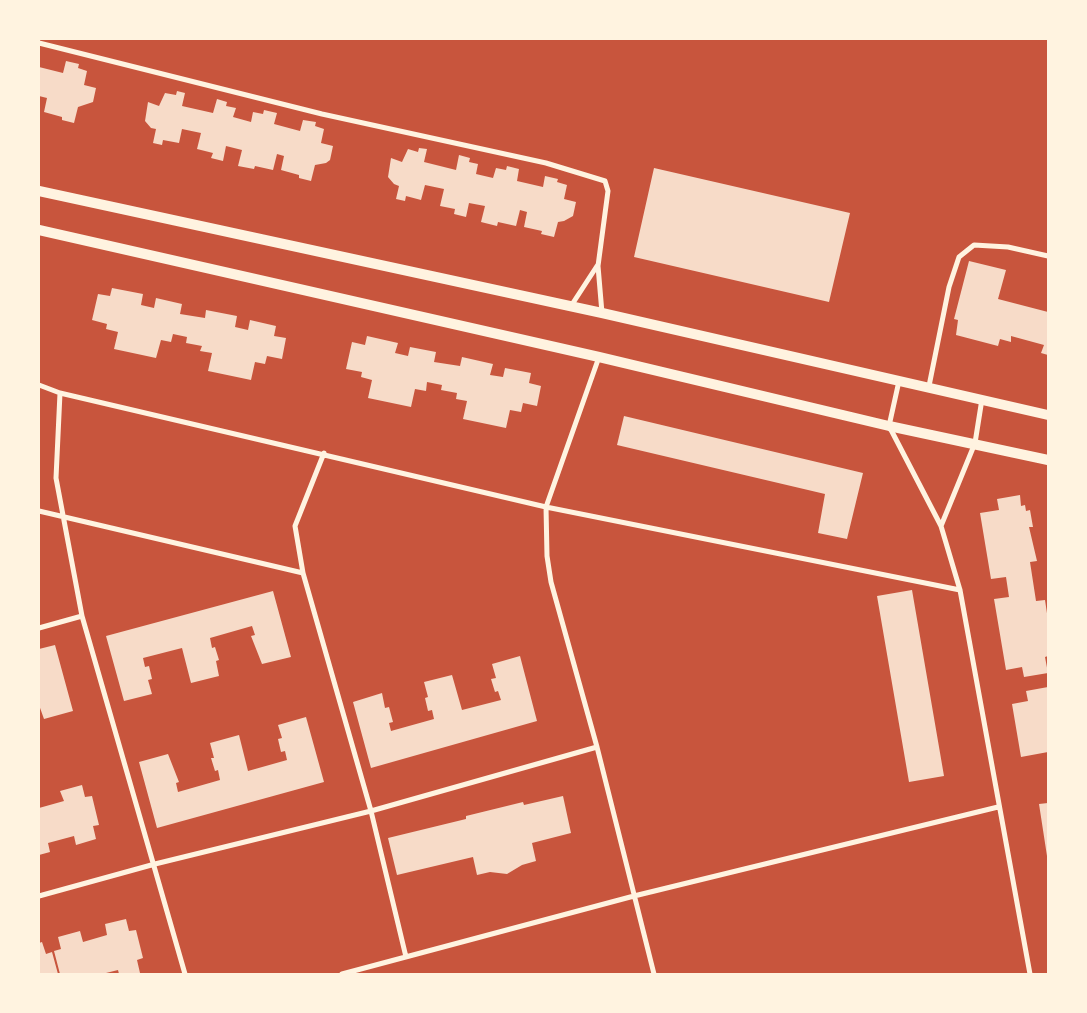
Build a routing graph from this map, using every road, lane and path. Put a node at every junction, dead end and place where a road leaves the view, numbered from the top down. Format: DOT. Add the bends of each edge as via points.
graph roads {
  1 [pos="39,43"];
  2 [pos="39,191"];
  3 [pos="39,230"];
  4 [pos="1048,256"];
  5 [pos="598,266"];
  6 [pos="571,306"];
  7 [pos="602,313"];
  8 [pos="599,357"];
  9 [pos="899,380"];
  10 [pos="39,385"];
  11 [pos="929,386"];
  12 [pos="60,393"];
  13 [pos="982,398"];
  14 [pos="1048,415"];
  15 [pos="889,426"];
  16 [pos="975,443"];
  17 [pos="324,453"];
  18 [pos="1048,460"];
  19 [pos="546,507"];
  20 [pos="39,511"];
  21 [pos="63,515"];
  22 [pos="941,526"];
  23 [pos="303,573"];
  24 [pos="960,590"];
  25 [pos="82,616"];
  26 [pos="39,628"];
  27 [pos="597,747"];
  28 [pos="998,807"];
  29 [pos="371,811"];
  30 [pos="154,864"];
  31 [pos="39,896"];
  32 [pos="634,896"];
  33 [pos="406,957"];
  34 [pos="185,974"];
  35 [pos="342,974"];
  36 [pos="654,974"];
  37 [pos="1030,974"];
  1 -- 5 [label="street" via="322,114 546,163 606,181 608,191"];
  2 -- 6 [label="main road"];
  3 -- 8 [label="main road"];
  4 -- 11 [label="street" via="1008,247 974,245 959,257 949,287"];
  5 -- 6 [label="street"];
  5 -- 7 [label="street"];
  6 -- 7 [label="main road"];
  7 -- 9 [label="main road"];
  8 -- 15 [label="main road"];
  8 -- 19 [label="street"];
  9 -- 11 [label="main road"];
  9 -- 15 [label="street"];
  10 -- 12 [label="street"];
  11 -- 13 [label="main road"];
  12 -- 17 [label="street"];
  12 -- 21 [label="street" via="56,478"];
  13 -- 14 [label="main road"];
  13 -- 16 [label="street"];
  15 -- 16 [label="main road"];
  15 -- 22 [label="street"];
  16 -- 18 [label="main road"];
  16 -- 22 [label="street"];
  17 -- 19 [label="street"];
  17 -- 23 [label="street" via="295,526"];
  19 -- 24 [label="street"];
  19 -- 27 [label="street" via="551,582"];
  20 -- 21 [label="street"];
  21 -- 23 [label="street"];
  21 -- 25 [label="street"];
  22 -- 24 [label="street"];
  23 -- 29 [label="street"];
  24 -- 28 [label="street"];
  25 -- 26 [label="street"];
  25 -- 30 [label="street"];
  27 -- 29 [label="street"];
  27 -- 32 [label="street"];
  28 -- 32 [label="street"];
  28 -- 37 [label="street"];
  29 -- 30 [label="street"];
  29 -- 33 [label="street"];
  30 -- 31 [label="street"];
  30 -- 34 [label="street"];
  32 -- 33 [label="street"];
  32 -- 36 [label="street"];
  33 -- 35 [label="street"];
}
